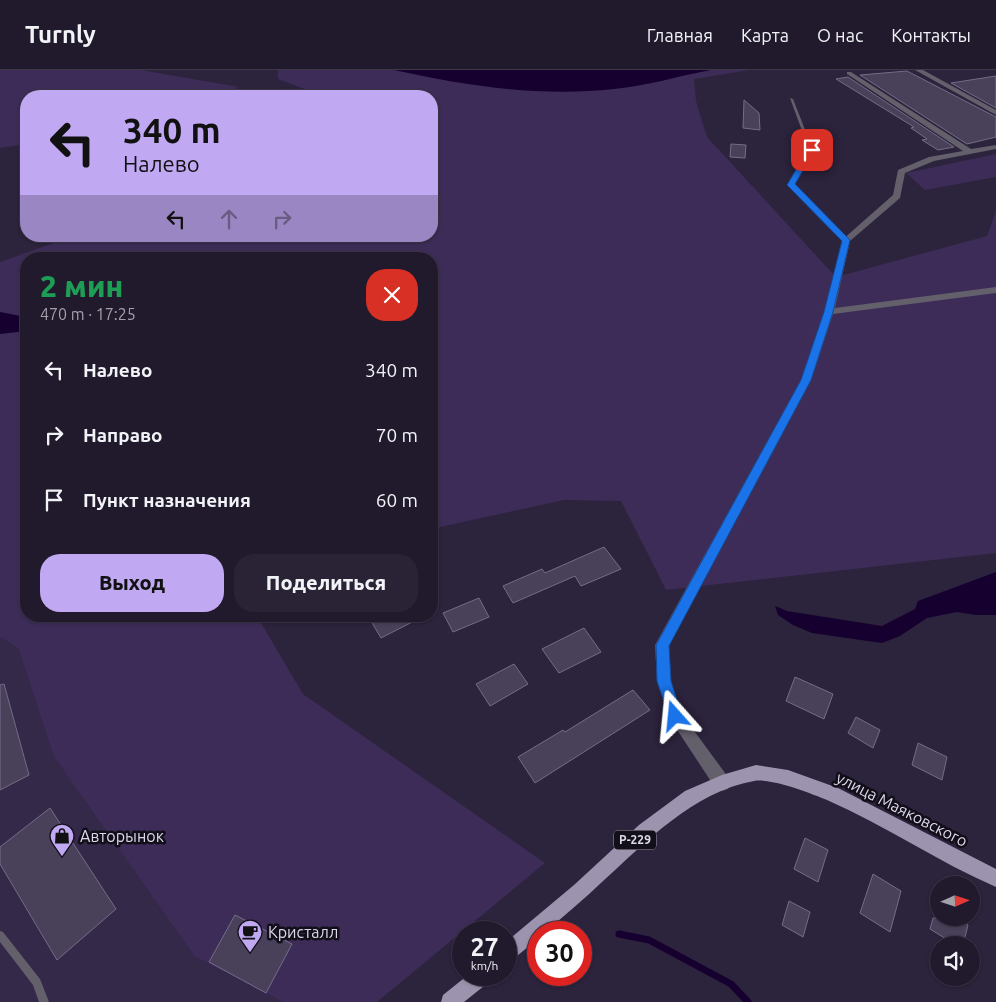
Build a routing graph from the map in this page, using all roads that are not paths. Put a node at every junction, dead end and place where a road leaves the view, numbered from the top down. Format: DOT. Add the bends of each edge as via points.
graph roads {
  1 [pos="918,70"];
  2 [pos="849,72"];
  3 [pos="791,99"];
  4 [pos="996,113"];
  5 [pos="996,147"];
  6 [pos="970,152"];
  7 [pos="846,240"];
  8 [pos="996,290"];
  9 [pos="828,312"];
  10 [pos="722,783"];
  11 [pos="996,878"];
  12 [pos="0,935"];
  13 [pos="517,945"];
  14 [pos="469,986"];
  15 [pos="44,1002"];
  16 [pos="450,1002"];
  1 -- 4 [label="street"];
  2 -- 6 [label="street"];
  3 -- 7 [label="lane" via="812,150 791,185"];
  5 -- 6 [label="street"];
  6 -- 7 [label="street" via="932,159 901,172 897,196"];
  7 -- 9 [label="street"];
  8 -- 9 [label="street"];
  9 -- 10 [label="street" via="806,380 662,645 664,681 675,716"];
  10 -- 11 [label="main road, улица Маяковского / Р-229" via="756,773 788,778 832,794"];
  10 -- 13 [label="main road, Р-229" via="691,797 645,830"];
  12 -- 15 [label="lane" via="38,982"];
  14 -- 16 [label="main road"];
}
